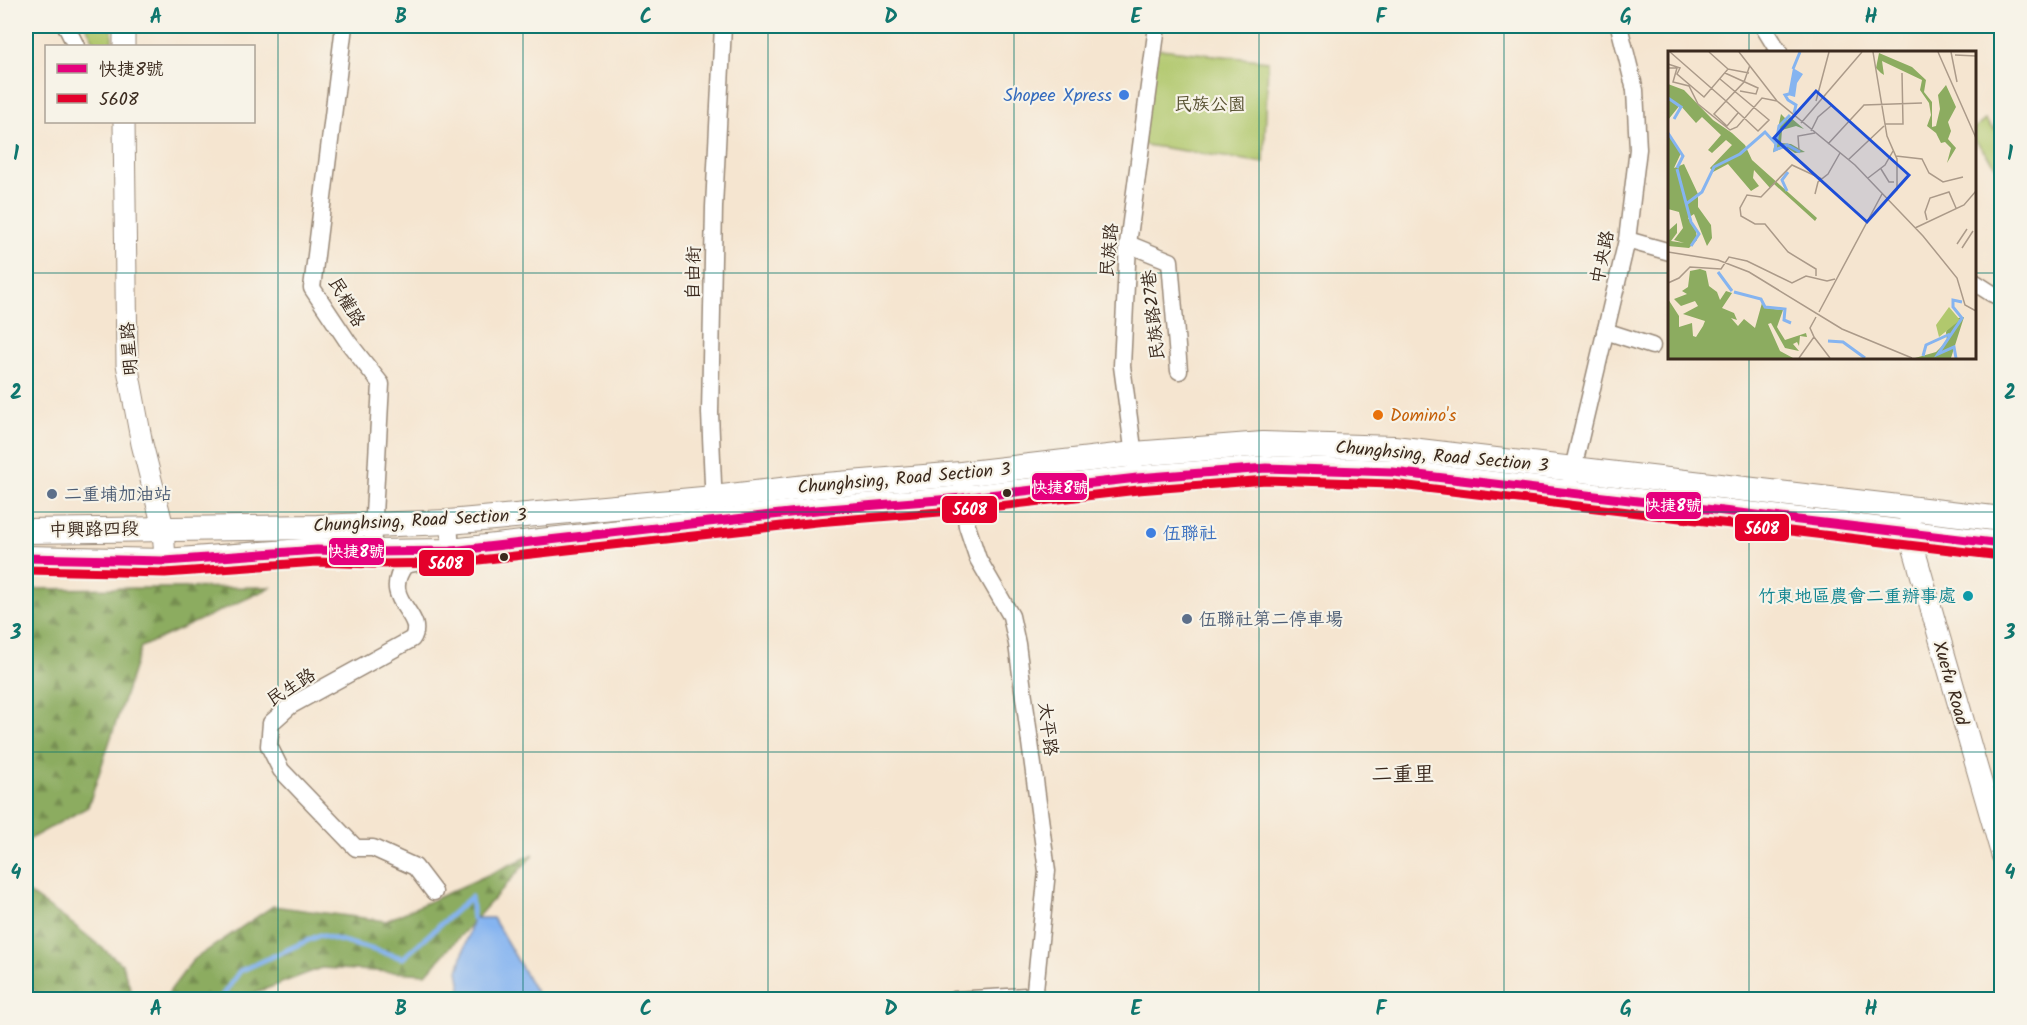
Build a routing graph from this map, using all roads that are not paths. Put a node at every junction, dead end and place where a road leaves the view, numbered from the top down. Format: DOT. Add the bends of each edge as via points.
graph roads {
  1 [pos="66,26"];
  2 [pos="124,26"];
  3 [pos="344,26"];
  4 [pos="723,26"];
  5 [pos="1157,26"];
  6 [pos="1619,26"];
  7 [pos="1763,26"];
  8 [pos="76,45"];
  9 [pos="124,45"];
  10 [pos="1778,51"];
  11 [pos="121,125"];
  12 [pos="1627,240"];
  13 [pos="1128,244"];
  14 [pos="1668,251"];
  15 [pos="1976,283"];
  16 [pos="2001,298"];
  17 [pos="1605,331"];
  18 [pos="1652,346"];
  19 [pos="1179,371"];
  20 [pos="1136,466"];
  21 [pos="1572,468"];
  22 [pos="962,486"];
  23 [pos="1568,493"];
  24 [pos="714,498"];
  25 [pos="2001,519"];
  26 [pos="1910,521"];
  27 [pos="448,522"];
  28 [pos="714,522"];
  29 [pos="373,525"];
  30 [pos="163,528"];
  31 [pos="26,531"];
  32 [pos="2001,544"];
  33 [pos="451,551"];
  34 [pos="372,552"];
  35 [pos="26,558"];
  36 [pos="165,561"];
  37 [pos="2001,855"];
  38 [pos="434,892"];
  39 [pos="1034,998"];
  40 [pos="954,999"];
  1 -- 8 [label="street"];
  2 -- 9 [label="street"];
  3 -- 29 [label="street, 民權路" via="312,288 381,384"];
  4 -- 24 [label="street, 自由街" via="710,413"];
  5 -- 13 [label="street, 民族路"];
  6 -- 12 [label="street, 中央路" via="1635,90 1638,149"];
  7 -- 10 [label="street"];
  11 -- 30 [label="street, 明星路" via="128,364 142,444"];
  12 -- 14 [label="street"];
  12 -- 17 [label="street, 中央路"];
  13 -- 19 [label="street, 民族路27巷" via="1170,261"];
  13 -- 20 [label="street, 民族路" via="1122,366"];
  15 -- 16 [label="street"];
  17 -- 18 [label="street"];
  17 -- 21 [label="street, 中央路"];
  20 -- 21 [label="main road, Chunghsing, Road Section 3" via="1263,444 1394,448"];
  20 -- 22 [label="main road, Chunghsing, Road Section 3"];
  20 -- 23 [label="main road" via="1393,472"];
  21 -- 23 [label="street, 中央路"];
  21 -- 26 [label="main road, Chunghsing, Road Section 3"];
  22 -- 24 [label="main road, Chunghsing, Road Section 3" via="814,486"];
  22 -- 28 [label="main road, 中興路四段"];
  22 -- 39 [label="street, 太平路" via="967,526 978,559 1011,616 1017,644 1047,871"];
  23 -- 26 [label="main road"];
  24 -- 27 [label="main road, Chunghsing, Road Section 3"];
  24 -- 28 [label="street, 自由街"];
  25 -- 26 [label="main road, Chunghsing, Road Section 3"];
  26 -- 32 [label="main road"];
  26 -- 37 [label="street, Xuefu Road"];
  27 -- 29 [label="main road, Chunghsing, Road Section 3"];
  27 -- 33 [label="street"];
  28 -- 33 [label="main road, 中興路四段"];
  29 -- 30 [label="main road, Chunghsing, Road Section 3"];
  29 -- 34 [label="street, 民權路"];
  30 -- 31 [label="main road, 中興路四段"];
  30 -- 36 [label="street, 明星路"];
  33 -- 34 [label="main road, 中興路四段"];
  33 -- 38 [label="street, 民生路" via="443,558 405,565 398,574 397,593 403,608 416,622 412,639 290,706 271,723 269,746 281,770 356,848 373,848 415,867"];
  34 -- 36 [label="main road, 中興路四段" via="317,550"];
  35 -- 36 [label="main road, 中興路四段"];
  39 -- 40 [label="street"];
}
